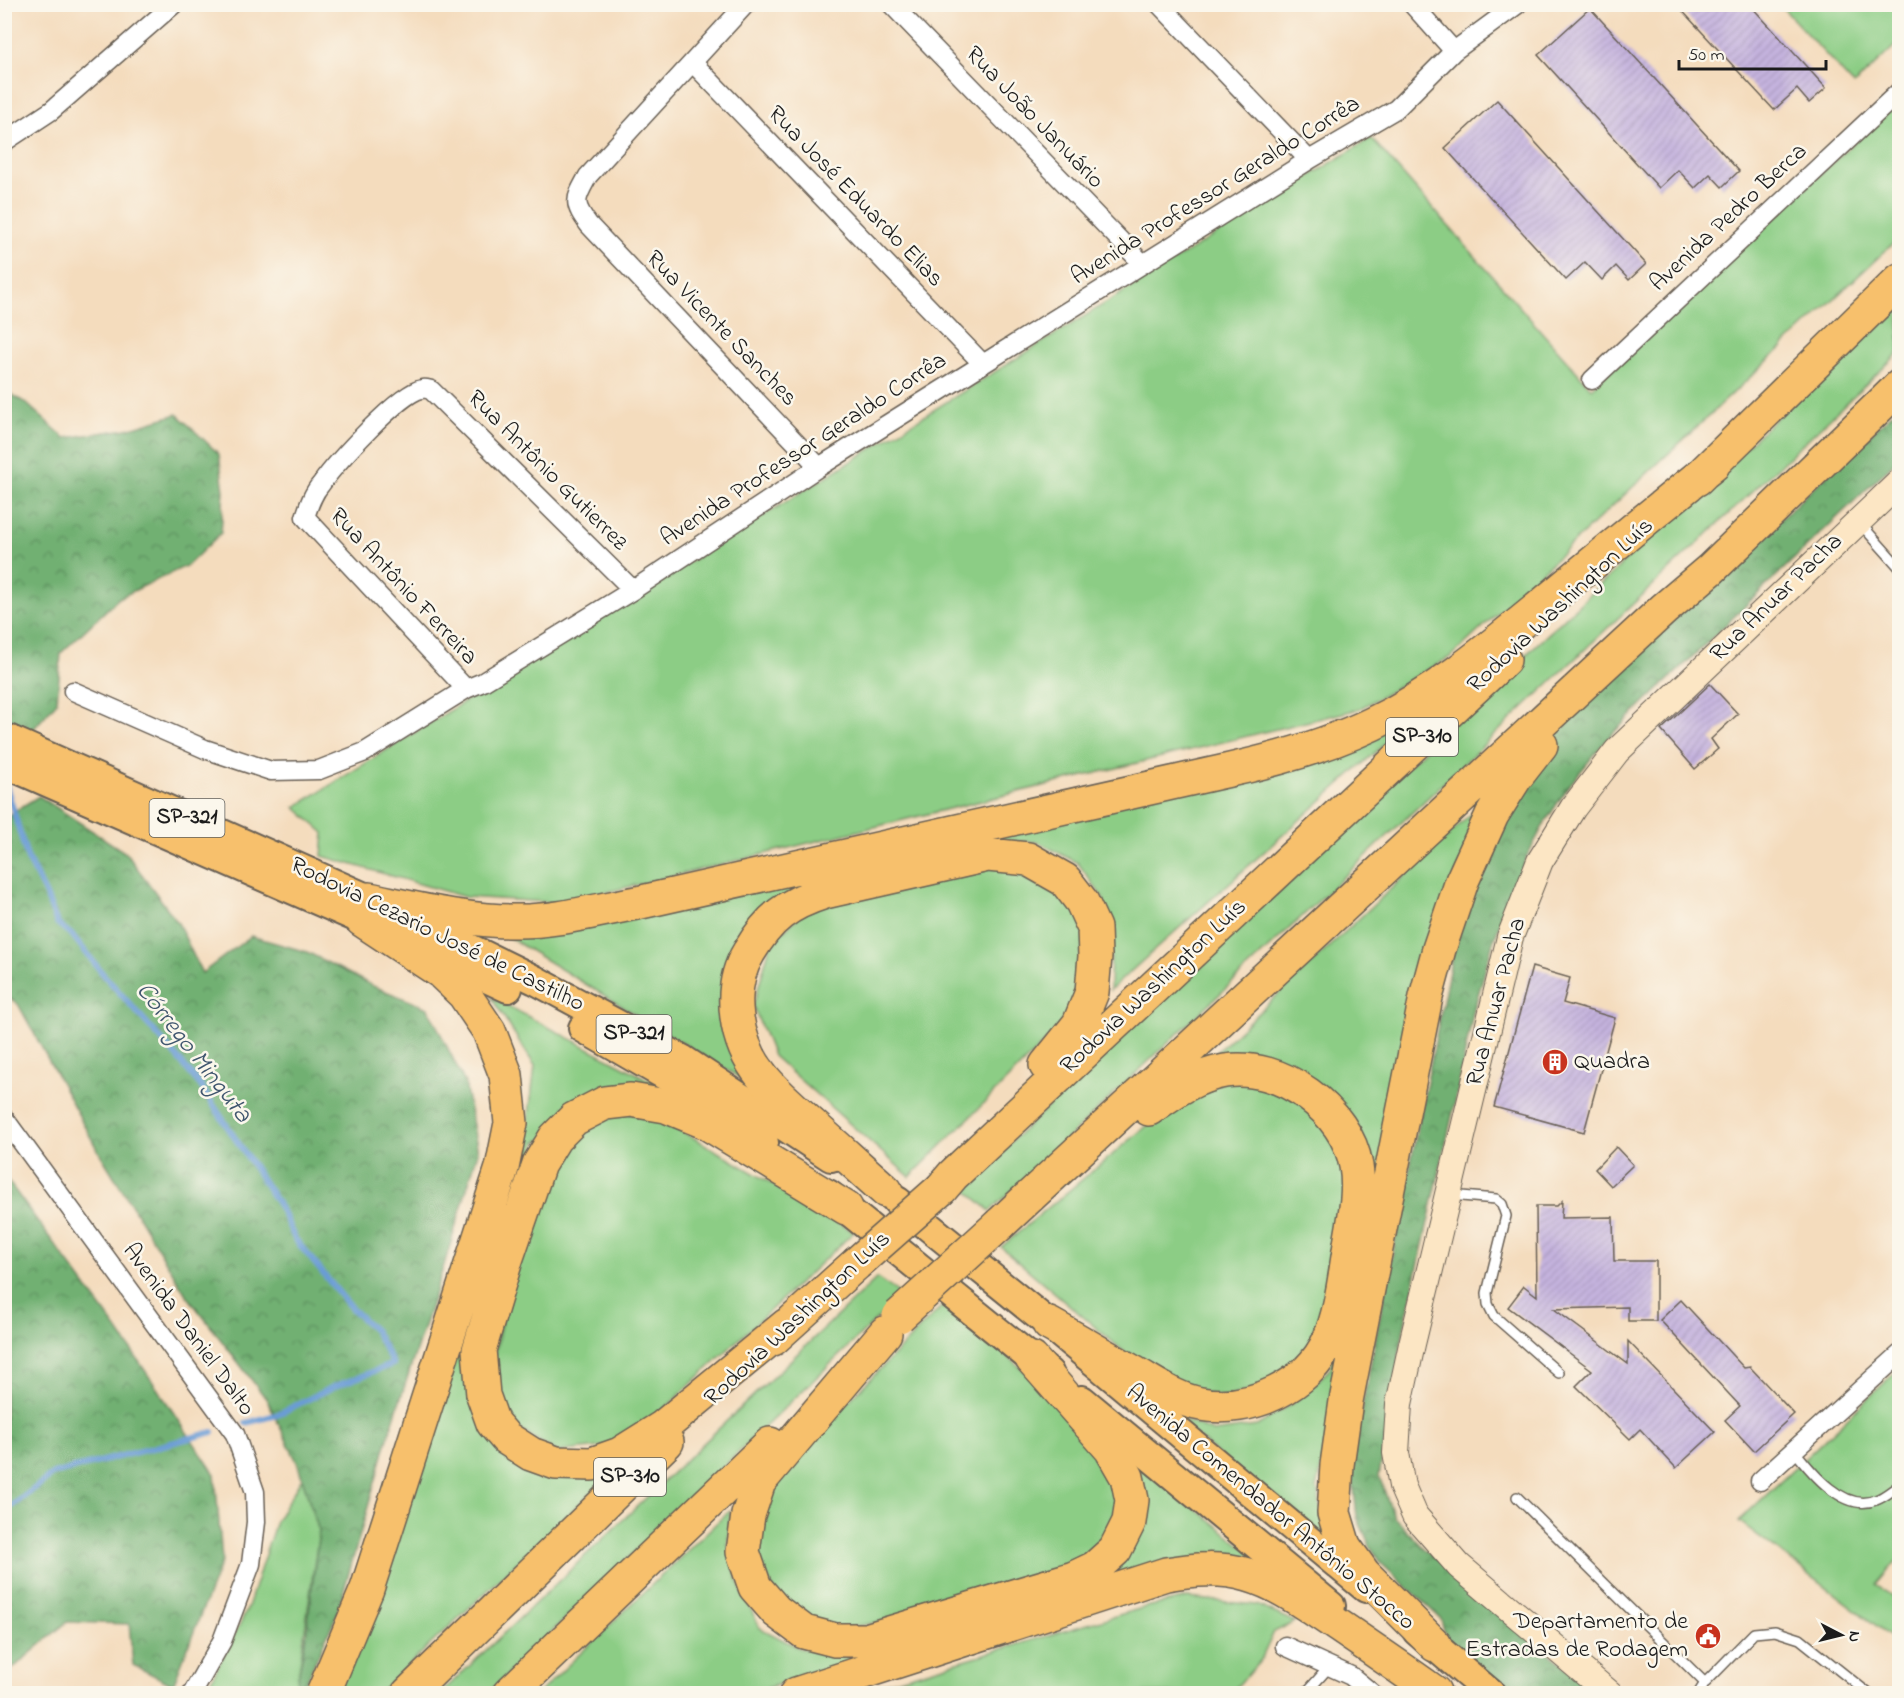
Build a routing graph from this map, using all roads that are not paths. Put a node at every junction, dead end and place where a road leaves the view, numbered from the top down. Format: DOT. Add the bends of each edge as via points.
graph roads {
  1 [pos="174,4"];
  2 [pos="746,4"];
  3 [pos="891,4"];
  4 [pos="1159,4"];
  5 [pos="1412,4"];
  6 [pos="1518,4"];
  7 [pos="1454,51"];
  8 [pos="693,63"];
  9 [pos="1899,91"];
  10 [pos="4,142"];
  11 [pos="1309,160"];
  12 [pos="1143,264"];
  13 [pos="1898,281"];
  14 [pos="983,364"];
  15 [pos="1592,380"];
  16 [pos="1899,386"];
  17 [pos="1713,465"];
  18 [pos="819,467"];
  19 [pos="1899,482"];
  20 [pos="305,517"];
  21 [pos="1857,520"];
  22 [pos="1899,568"];
  23 [pos="1711,569"];
  24 [pos="633,590"];
  25 [pos="466,689"];
  26 [pos="73,691"];
  27 [pos="4,737"];
  28 [pos="4,763"];
  29 [pos="366,909"];
  30 [pos="4,1118"];
  31 [pos="947,1182"];
  32 [pos="1045,1183"];
  33 [pos="886,1191"];
  34 [pos="1448,1195"];
  35 [pos="846,1208"];
  36 [pos="1049,1324"];
  37 [pos="787,1325"];
  38 [pos="892,1325"];
  39 [pos="1899,1354"];
  40 [pos="1032,1359"];
  41 [pos="1559,1373"];
  42 [pos="1794,1450"];
  43 [pos="1760,1481"];
  44 [pos="1899,1485"];
  45 [pos="1517,1497"];
  46 [pos="1435,1645"];
  47 [pos="1285,1646"];
  48 [pos="1330,1666"];
  49 [pos="1705,1683"];
  50 [pos="1435,1693"];
  51 [pos="192,1694"];
  52 [pos="324,1694"];
  53 [pos="408,1694"];
  54 [pos="509,1694"];
  55 [pos="796,1694"];
  56 [pos="1305,1694"];
  57 [pos="1373,1694"];
  58 [pos="1491,1694"];
  59 [pos="1611,1694"];
  60 [pos="1698,1694"];
  61 [pos="1869,1694"];
  1 -- 10 [label="street" via="51,111"];
  2 -- 8 [label="street"];
  3 -- 12 [label="street, Rua João Januário"];
  4 -- 11 [label="street"];
  5 -- 7 [label="street"];
  6 -- 7 [label="street, Avenida Professor Geraldo Corrêa"];
  7 -- 11 [label="street, Avenida Professor Geraldo Corrêa" via="1396,109"];
  8 -- 14 [label="street, Rua José Eduardo Elias"];
  8 -- 18 [label="street, Rua Vicente Sanches" via="588,176 577,196 577,209"];
  9 -- 15 [label="street, Avenida Pedro Berca"];
  11 -- 12 [label="street, Avenida Professor Geraldo Corrêa"];
  12 -- 14 [label="street, Avenida Professor Geraldo Corrêa"];
  13 -- 17 [label="highway, Rodovia Washington Luís / SP-310"];
  14 -- 18 [label="street, Avenida Professor Geraldo Corrêa"];
  16 -- 23 [label="highway, SP-310"];
  17 -- 29 [label="highway" via="1449,678 1372,724 1326,743 1267,762 556,918 516,921"];
  17 -- 31 [label="highway, Rodovia Washington Luís / SP-310"];
  18 -- 24 [label="street, Avenida Professor Geraldo Corrêa"];
  19 -- 21 [label="street, Rua Anuar Pacha"];
  20 -- 24 [label="street, Rua Antônio Gutierrez" via="320,484 348,452 400,401 420,389 428,389"];
  20 -- 25 [label="street, Rua Antônio Ferreira"];
  21 -- 22 [label="lane"];
  21 -- 34 [label="street, Rua Anuar Pacha" via="1617,751 1573,808 1540,861 1510,937"];
  23 -- 32 [label="highway, SP-310"];
  23 -- 46 [label="highway" via="1545,740 1516,777 1492,815 1462,881 1426,997 1346,1401 1334,1513 1344,1546 1364,1574"];
  24 -- 25 [label="street, Avenida Professor Geraldo Corrêa"];
  25 -- 26 [label="street, Avenida Professor Geraldo Corrêa" via="365,752 319,770 271,771 205,749"];
  27 -- 29 [label="main road, Rodovia Cezario José de Castilho / SP-321"];
  28 -- 29 [label="main road, Rodovia Cezario José de Castilho / SP-321"];
  29 -- 33 [label="main road, Rodovia Cezario José de Castilho / SP-321" via="535,980 682,1059"];
  29 -- 35 [label="main road, Rodovia Cezario José de Castilho / SP-321" via="687,1088"];
  29 -- 52 [label="highway" via="464,994 489,1031 506,1075 511,1123 502,1168 367,1589"];
  30 -- 51 [label="street, Avenida Daniel Dalto" via="235,1434 255,1492 251,1564 222,1641"];
  31 -- 33 [label="highway" via="998,1116 1079,1024 1092,992 1094,928 1082,902 1065,880 1028,859 988,855 802,899 766,925 742,963 735,997 738,1023 745,1047 761,1075"];
  31 -- 37 [label="highway, Rodovia Washington Luís / SP-310, bridge"];
  32 -- 36 [label="highway" via="1181,1086 1225,1071 1246,1070 1300,1088 1318,1102 1349,1143 1356,1165 1358,1195 1339,1311 1329,1341 1311,1367 1286,1388 1258,1400 1230,1406 1200,1404 1171,1394"];
  32 -- 38 [label="highway, SP-310, bridge"];
  33 -- 36 [label="main road, Rodovia Cezario José de Castilho / SP-321"];
  34 -- 41 [label="lane" via="1496,1199 1502,1204 1506,1216 1487,1293 1488,1304 1494,1316"];
  34 -- 59 [label="street, Rua Anuar Pacha" via="1399,1404 1396,1453 1402,1486 1414,1516 1459,1566"];
  35 -- 37 [label="highway" via="705,1122 666,1106 631,1100 605,1103 574,1119 555,1138 539,1164 479,1350 483,1395 493,1423 531,1454 556,1463 592,1464 621,1454 663,1427"];
  35 -- 40 [label="main road, Rodovia Cezario José de Castilho / SP-321"];
  36 -- 46 [label="main road, Avenida Comendador Antônio Stocco"];
  37 -- 53 [label="highway, Rodovia Washington Luís / SP-310"];
  38 -- 40 [label="highway" via="759,1482 748,1515 743,1552 755,1587 776,1611 804,1632 835,1640 866,1640 1074,1578 1095,1568 1115,1550 1129,1522 1132,1500 1127,1477 1112,1449"];
  38 -- 54 [label="highway, SP-310"];
  39 -- 42 [label="street"];
  40 -- 50 [label="main road, Avenida Comendador Antônio Stocco"];
  42 -- 43 [label="street"];
  42 -- 44 [label="lane" via="1820,1480 1851,1501 1875,1501"];
  45 -- 49 [label="lane"];
  46 -- 58 [label="main road, Avenida Comendador Antônio Stocco"];
  47 -- 48 [label="street"];
  48 -- 56 [label="lane"];
  48 -- 57 [label="street" via="1351,1676"];
  49 -- 60 [label="lane"];
  49 -- 61 [label="lane" via="1754,1633 1775,1631 1800,1639"];
  50 -- 55 [label="highway" via="1273,1584 1248,1575 1193,1570 1166,1574"];
}
